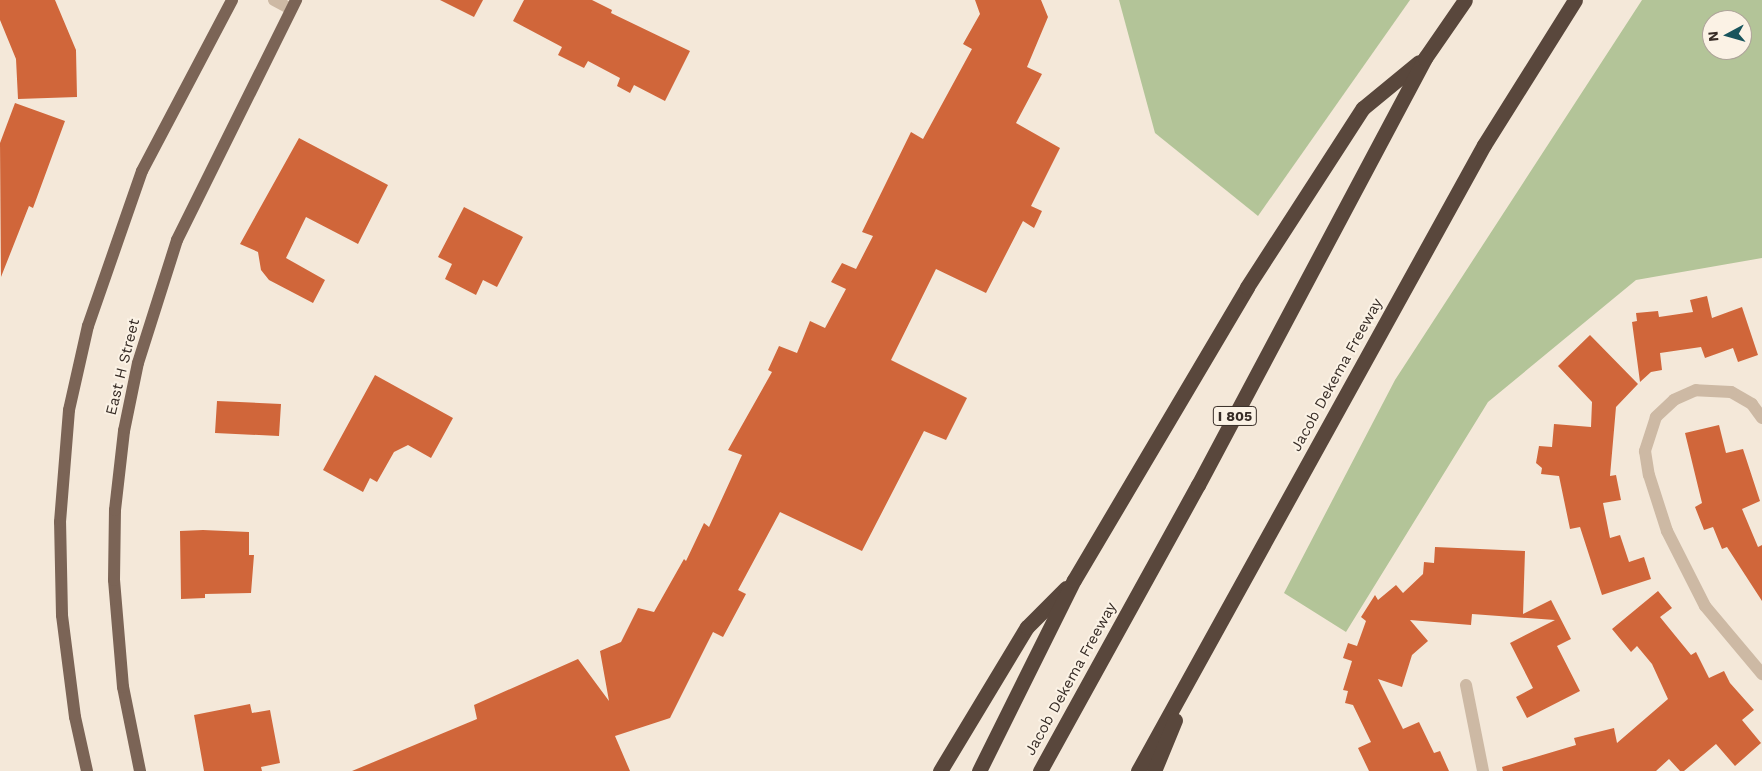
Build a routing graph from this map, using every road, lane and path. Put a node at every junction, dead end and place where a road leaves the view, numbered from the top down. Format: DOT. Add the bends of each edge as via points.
graph roads {
  1 [pos="232,0"];
  2 [pos="274,0"];
  3 [pos="1465,0"];
  4 [pos="1575,0"];
  5 [pos="293,4"];
  6 [pos="1424,58"];
  7 [pos="1762,418"];
  8 [pos="1074,580"];
  9 [pos="1203,654"];
  10 [pos="1762,674"];
  11 [pos="1466,685"];
  12 [pos="87,771"];
  13 [pos="140,771"];
  14 [pos="940,771"];
  15 [pos="979,771"];
  16 [pos="1040,771"];
  17 [pos="1138,771"];
  18 [pos="1154,771"];
  19 [pos="1483,771"];
  1 -- 12 [label="main road" via="142,171 88,326 69,410 60,522 62,615 75,716"];
  2 -- 5 [label="street"];
  3 -- 6 [label="highway, Jacob Dekema Freeway / I 805"];
  4 -- 9 [label="highway, Jacob Dekema Freeway" via="1484,145"];
  5 -- 13 [label="main road, East H Street" via="176,240 138,363 124,431 115,510 114,580 122,687"];
  6 -- 8 [label="highway" via="1363,108 1247,287"];
  6 -- 16 [label="highway, Jacob Dekema Freeway / I 805" via="1198,485"];
  7 -- 10 [label="street" via="1752,404 1731,392 1696,390 1674,400 1656,417 1645,450 1649,475 1667,531 1705,606"];
  8 -- 14 [label="highway" via="1028,627"];
  8 -- 15 [label="highway"];
  9 -- 17 [label="highway, Jacob Dekema Freeway"];
  9 -- 18 [label="highway"];
  11 -- 19 [label="street"];
}
